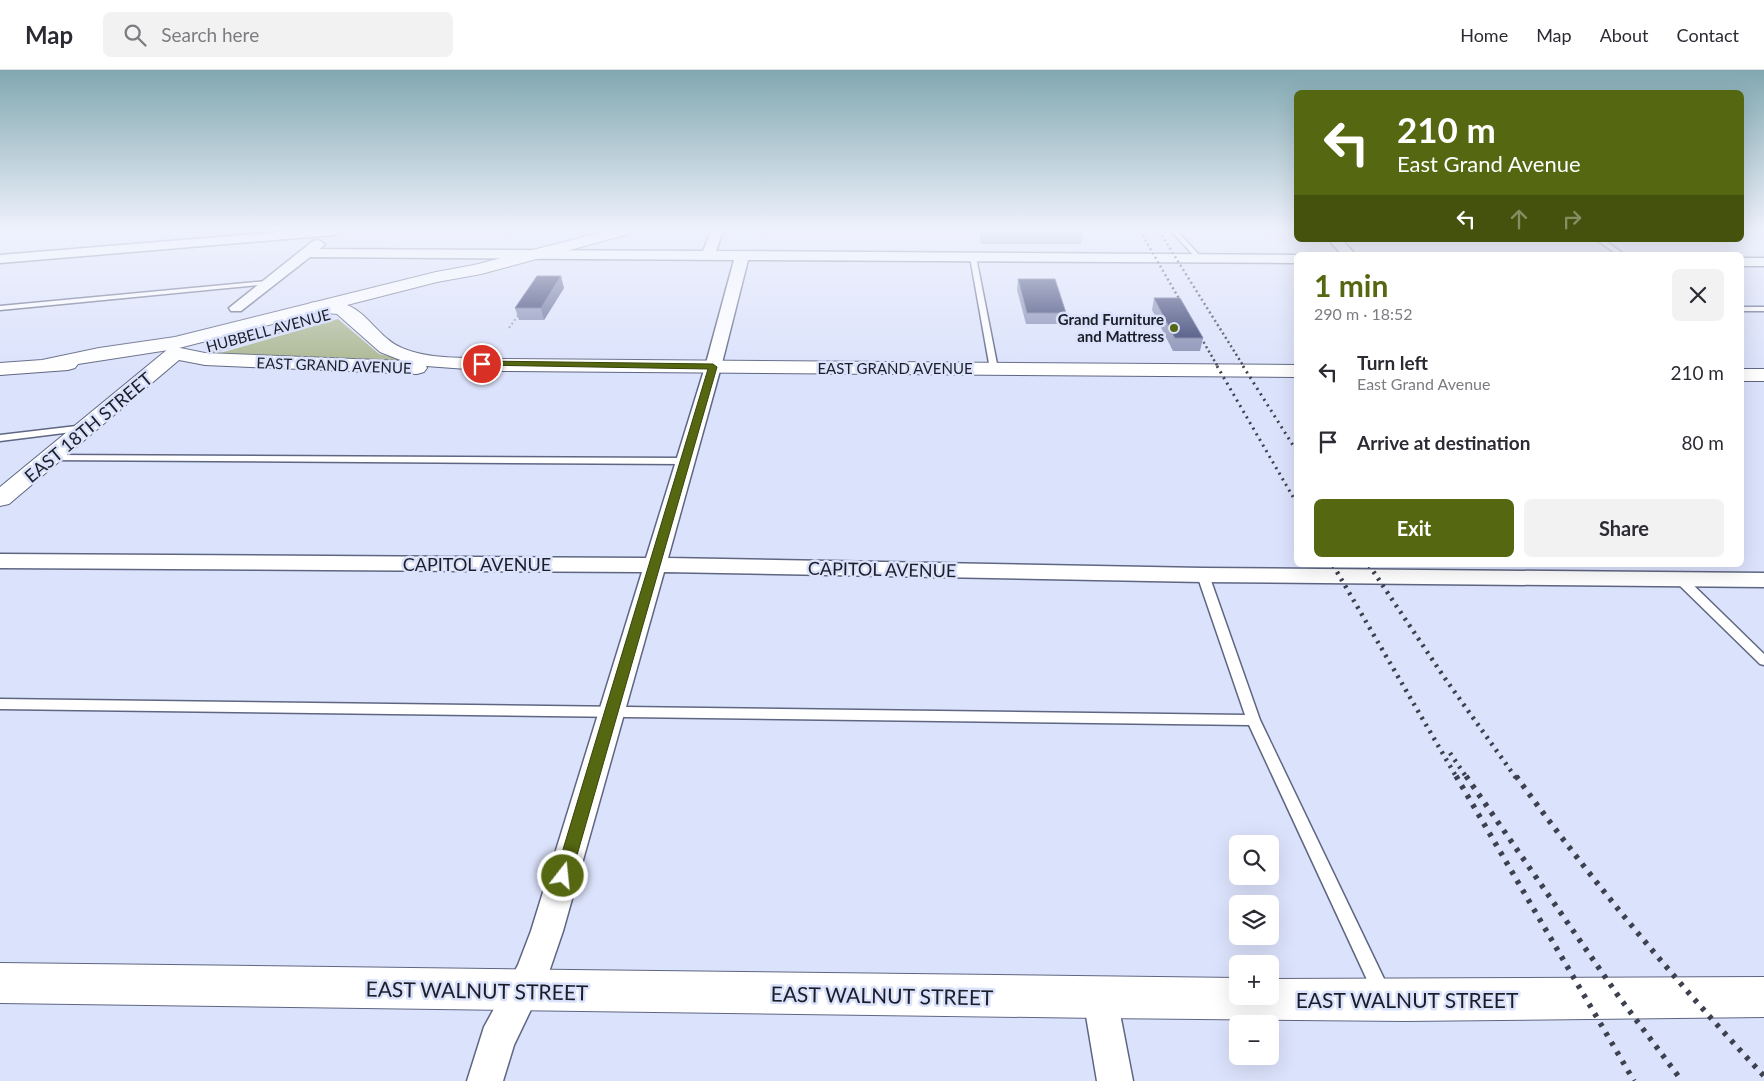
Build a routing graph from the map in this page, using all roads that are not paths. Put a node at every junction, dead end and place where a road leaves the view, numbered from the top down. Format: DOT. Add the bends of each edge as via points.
graph roads {
  1 [pos="274,278"];
  2 [pos="431,278"];
  3 [pos="455,278"];
  4 [pos="736,278"];
  5 [pos="977,278"];
  6 [pos="268,283"];
  7 [pos="316,307"];
  8 [pos="0,308"];
  9 [pos="236,308"];
  10 [pos="1744,309"];
  11 [pos="1764,309"];
  12 [pos="343,310"];
  13 [pos="175,348"];
  14 [pos="494,365"];
  15 [pos="713,367"];
  16 [pos="0,369"];
  17 [pos="994,369"];
  18 [pos="1294,371"];
  19 [pos="1744,374"];
  20 [pos="1764,375"];
  21 [pos="86,428"];
  22 [pos="0,438"];
  23 [pos="50,458"];
  24 [pos="685,461"];
  25 [pos="0,499"];
  26 [pos="0,561"];
  27 [pos="654,565"];
  28 [pos="1203,575"];
  29 [pos="1680,579"];
  30 [pos="1764,580"];
  31 [pos="1764,661"];
  32 [pos="0,704"];
  33 [pos="612,710"];
  34 [pos="1253,720"];
  35 [pos="0,983"];
  36 [pos="524,990"];
  37 [pos="1764,997"];
  38 [pos="1100,998"];
  39 [pos="1386,1000"];
  40 [pos="485,1081"];
  41 [pos="1115,1081"];
  1 -- 6 [label="street"];
  2 -- 7 [label="street, HUBBELL AVENUE"];
  3 -- 12 [label="street, HUBBELL AVENUE"];
  4 -- 15 [label="street"];
  5 -- 17 [label="lane"];
  6 -- 8 [label="lane"];
  6 -- 9 [label="street"];
  7 -- 12 [label="street"];
  7 -- 13 [label="street, HUBBELL AVENUE"];
  10 -- 11 [label="lane"];
  12 -- 13 [label="street, HUBBELL AVENUE" via="210,346"];
  12 -- 14 [label="street, EAST GRAND AVENUE" via="377,342 395,353 430,360"];
  13 -- 14 [label="street, EAST GRAND AVENUE" via="205,359 398,368"];
  13 -- 16 [label="street, EAST GRAND AVENUE" via="91,363"];
  13 -- 21 [label="street, EAST 18TH STREET"];
  14 -- 15 [label="street, EAST GRAND AVENUE"];
  15 -- 17 [label="street, EAST GRAND AVENUE"];
  15 -- 24 [label="street"];
  17 -- 18 [label="street, EAST GRAND AVENUE"];
  19 -- 20 [label="street"];
  21 -- 22 [label="lane"];
  21 -- 23 [label="street, EAST 18TH STREET"];
  23 -- 24 [label="lane"];
  23 -- 25 [label="street, EAST 18TH STREET"];
  24 -- 27 [label="street"];
  26 -- 27 [label="street, CAPITOL AVENUE"];
  27 -- 28 [label="street, CAPITOL AVENUE"];
  27 -- 33 [label="street"];
  28 -- 29 [label="street, CAPITOL AVENUE"];
  28 -- 34 [label="lane"];
  29 -- 30 [label="street, CAPITOL AVENUE"];
  29 -- 31 [label="lane"];
  32 -- 33 [label="lane"];
  33 -- 34 [label="lane"];
  33 -- 36 [label="street" via="547,931"];
  34 -- 39 [label="lane"];
  35 -- 36 [label="street, EAST WALNUT STREET"];
  36 -- 38 [label="street, EAST WALNUT STREET"];
  36 -- 40 [label="street" via="497,1040"];
  37 -- 39 [label="street, EAST WALNUT STREET"];
  38 -- 39 [label="street, EAST WALNUT STREET"];
  38 -- 41 [label="street"];
}
